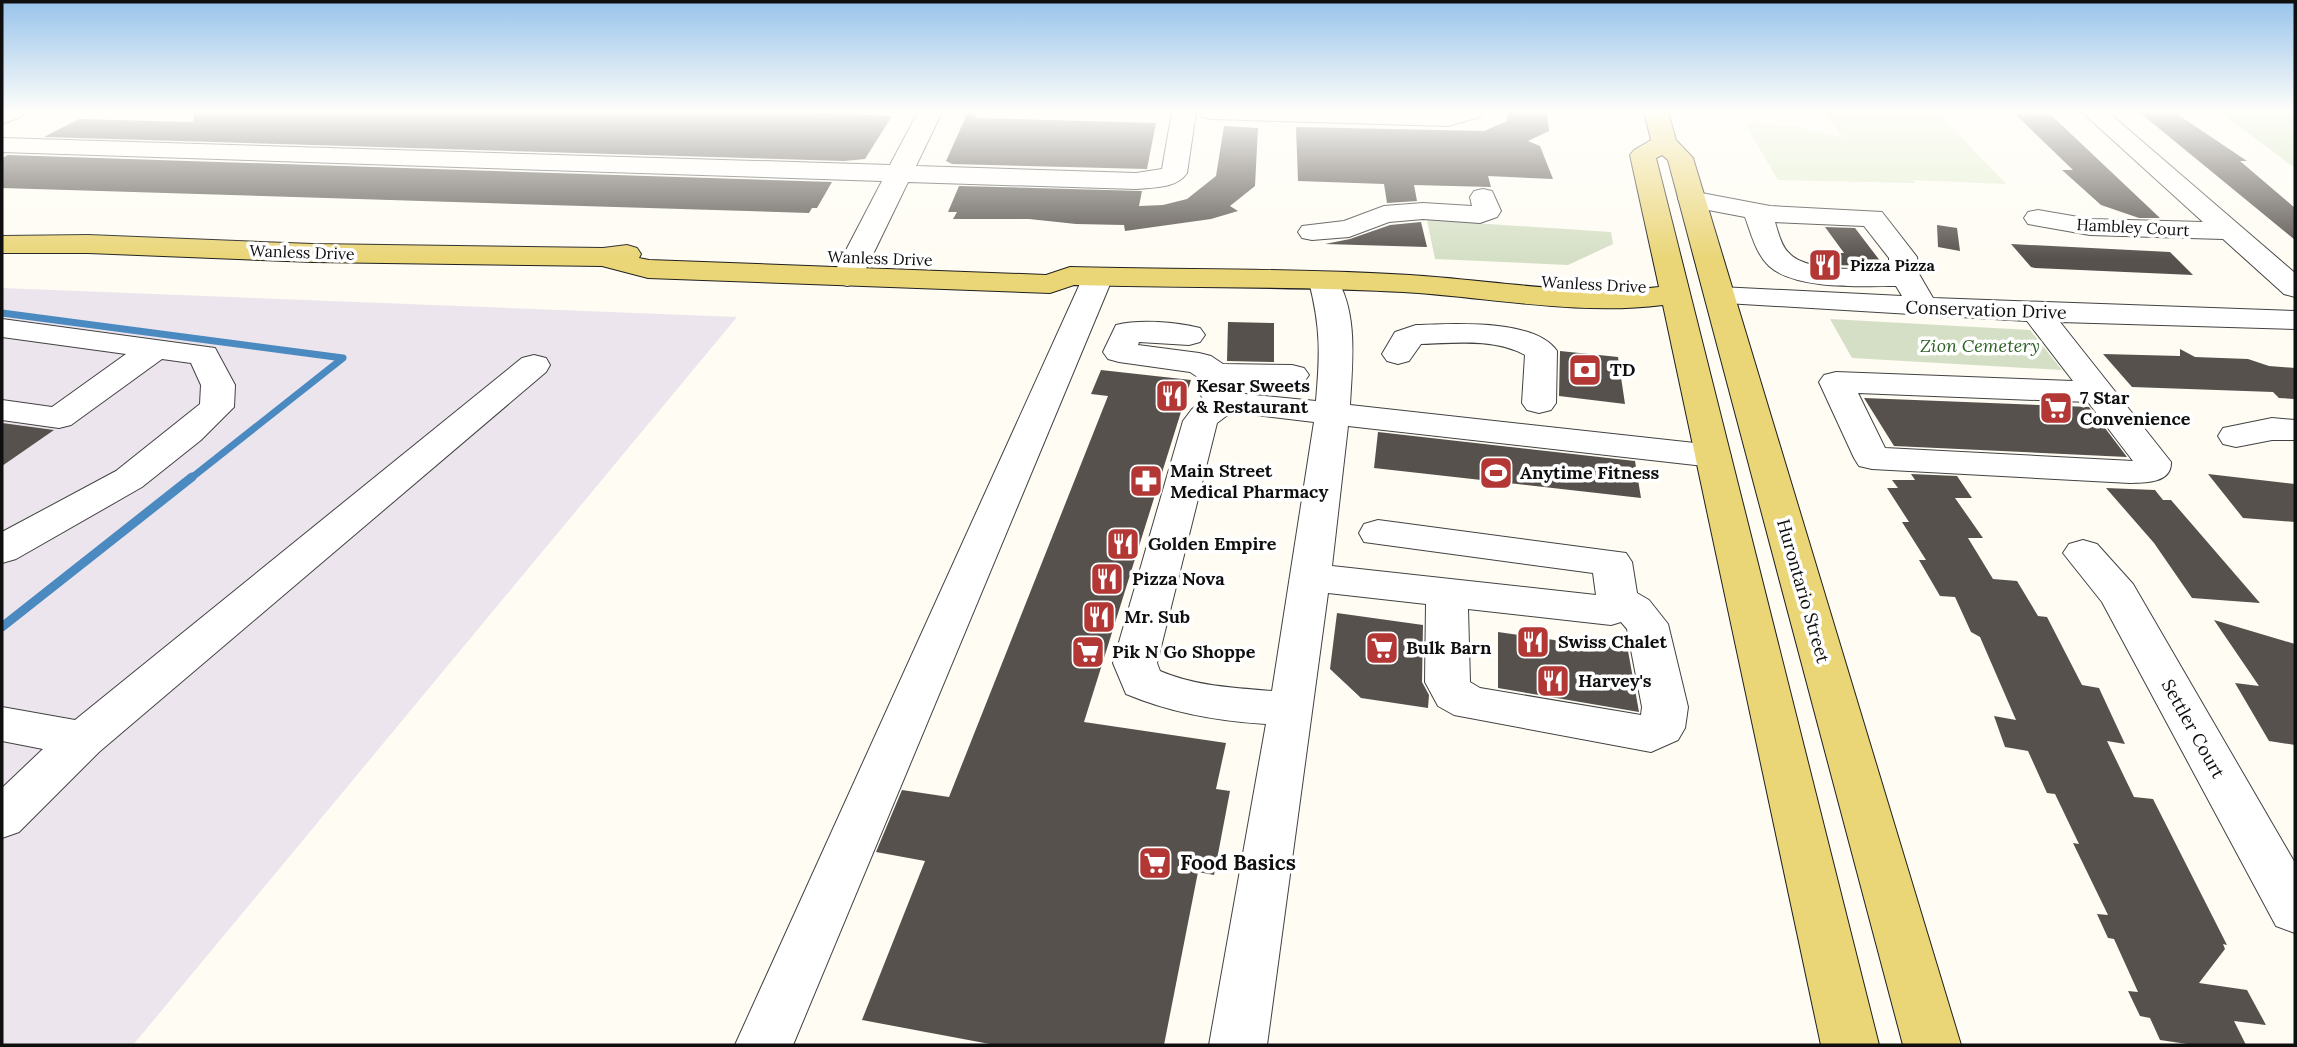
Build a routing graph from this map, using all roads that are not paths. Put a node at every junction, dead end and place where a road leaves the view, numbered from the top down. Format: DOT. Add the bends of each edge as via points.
graph roads {
  1 [pos="492,161"];
  2 [pos="905,161"];
  3 [pos="1178,161"];
  4 [pos="1644,161"];
  5 [pos="1681,161"];
  6 [pos="2149,161"];
  7 [pos="898,174"];
  8 [pos="1483,197"];
  9 [pos="1691,199"];
  10 [pos="1756,211"];
  11 [pos="2038,218"];
  12 [pos="2228,231"];
  13 [pos="1312,232"];
  14 [pos="2,245"];
  15 [pos="852,267"];
  16 [pos="1084,276"];
  17 [pos="1906,277"];
  18 [pos="1324,282"];
  19 [pos="1449,286"];
  20 [pos="2295,288"];
  21 [pos="1677,294"];
  22 [pos="1720,296"];
  23 [pos="1590,298"];
  24 [pos="1924,307"];
  25 [pos="2036,312"];
  26 [pos="2295,320"];
  27 [pos="2,328"];
  28 [pos="1189,335"];
  29 [pos="156,348"];
  30 [pos="1398,354"];
  31 [pos="534,365"];
  32 [pos="1292,375"];
  33 [pos="1697,387"];
  34 [pos="1221,388"];
  35 [pos="2096,392"];
  36 [pos="1539,403"];
  37 [pos="2,410"];
  38 [pos="1333,413"];
  39 [pos="2295,430"];
  40 [pos="2236,436"];
  41 [pos="1713,456"];
  42 [pos="1378,533"];
  43 [pos="2,550"];
  44 [pos="2083,553"];
  45 [pos="1310,577"];
  46 [pos="1447,592"];
  47 [pos="1617,601"];
  48 [pos="1291,709"];
  49 [pos="2,724"];
  50 [pos="83,739"];
  51 [pos="2,818"];
  52 [pos="2295,911"];
  53 [pos="764,1045"];
  54 [pos="1238,1045"];
  55 [pos="1850,1045"];
  56 [pos="1932,1045"];
  1 -- 7 [label="street"];
  2 -- 7 [label="street"];
  3 -- 7 [label="street" via="1174,173 1165,178 1136,181"];
  4 -- 21 [label="main road"];
  5 -- 9 [label="main road, Hurontario Street"];
  6 -- 12 [label="street"];
  7 -- 15 [label="street"];
  8 -- 13 [label="street" via="1487,211 1480,215 1384,214 1349,229"];
  9 -- 10 [label="street"];
  9 -- 22 [label="main road, Hurontario Street"];
  10 -- 17 [label="street" via="1779,260 1799,270 1818,275"];
  10 -- 17 [label="street" via="1872,218 1903,257"];
  11 -- 12 [label="street, Hambley Court" via="2090,227"];
  12 -- 20 [label="street"];
  14 -- 15 [label="main road, Wanless Drive" via="603,257 648,269"];
  15 -- 16 [label="main road, Wanless Drive" via="1050,284"];
  16 -- 18 [label="main road, Wanless Drive"];
  16 -- 53 [label="street"];
  17 -- 24 [label="street"];
  18 -- 19 [label="main road, Wanless Drive"];
  18 -- 38 [label="street" via="1334,314 1337,347"];
  19 -- 21 [label="main road, Wanless Drive" via="1522,280 1643,284"];
  19 -- 23 [label="main road, Wanless Drive"];
  21 -- 22 [label="main road, Conservation Drive"];
  21 -- 23 [label="main road, Wanless Drive"];
  21 -- 33 [label="main road"];
  22 -- 24 [label="street, Conservation Drive"];
  22 -- 56 [label="main road, Hurontario Street"];
  23 -- 33 [label="main road" via="1638,311 1666,325 1681,347"];
  24 -- 25 [label="street, Conservation Drive"];
  25 -- 26 [label="street, Conservation Drive"];
  25 -- 35 [label="street"];
  27 -- 29 [label="street"];
  28 -- 34 [label="street" via="1127,332 1119,352 1199,363"];
  29 -- 37 [label="street" via="59,418"];
  29 -- 43 [label="street" via="204,355 218,385 217,407 171,449 98,499 25,533"];
  30 -- 36 [label="street" via="1406,339 1416,335 1514,337 1541,351"];
  31 -- 50 [label="street"];
  32 -- 34 [label="street"];
  33 -- 41 [label="main road"];
  34 -- 38 [label="street"];
  34 -- 48 [label="street" via="1200,421 1135,663 1142,682 1158,691"];
  35 -- 35 [label="street" via="2153,462 2153,468 2130,472 1872,458 1836,382"];
  38 -- 41 [label="street"];
  38 -- 45 [label="street"];
  39 -- 40 [label="street"];
  41 -- 55 [label="main road"];
  42 -- 47 [label="street" via="1612,562"];
  44 -- 52 [label="street, Settler Court" via="2118,594"];
  45 -- 46 [label="street"];
  45 -- 48 [label="street"];
  46 -- 47 [label="street" via="1611,611"];
  46 -- 47 [label="street" via="1447,682 1454,694 1470,703 1651,734 1662,728 1665,707 1647,624"];
  48 -- 54 [label="street"];
  49 -- 50 [label="street"];
  50 -- 51 [label="street"];
}
